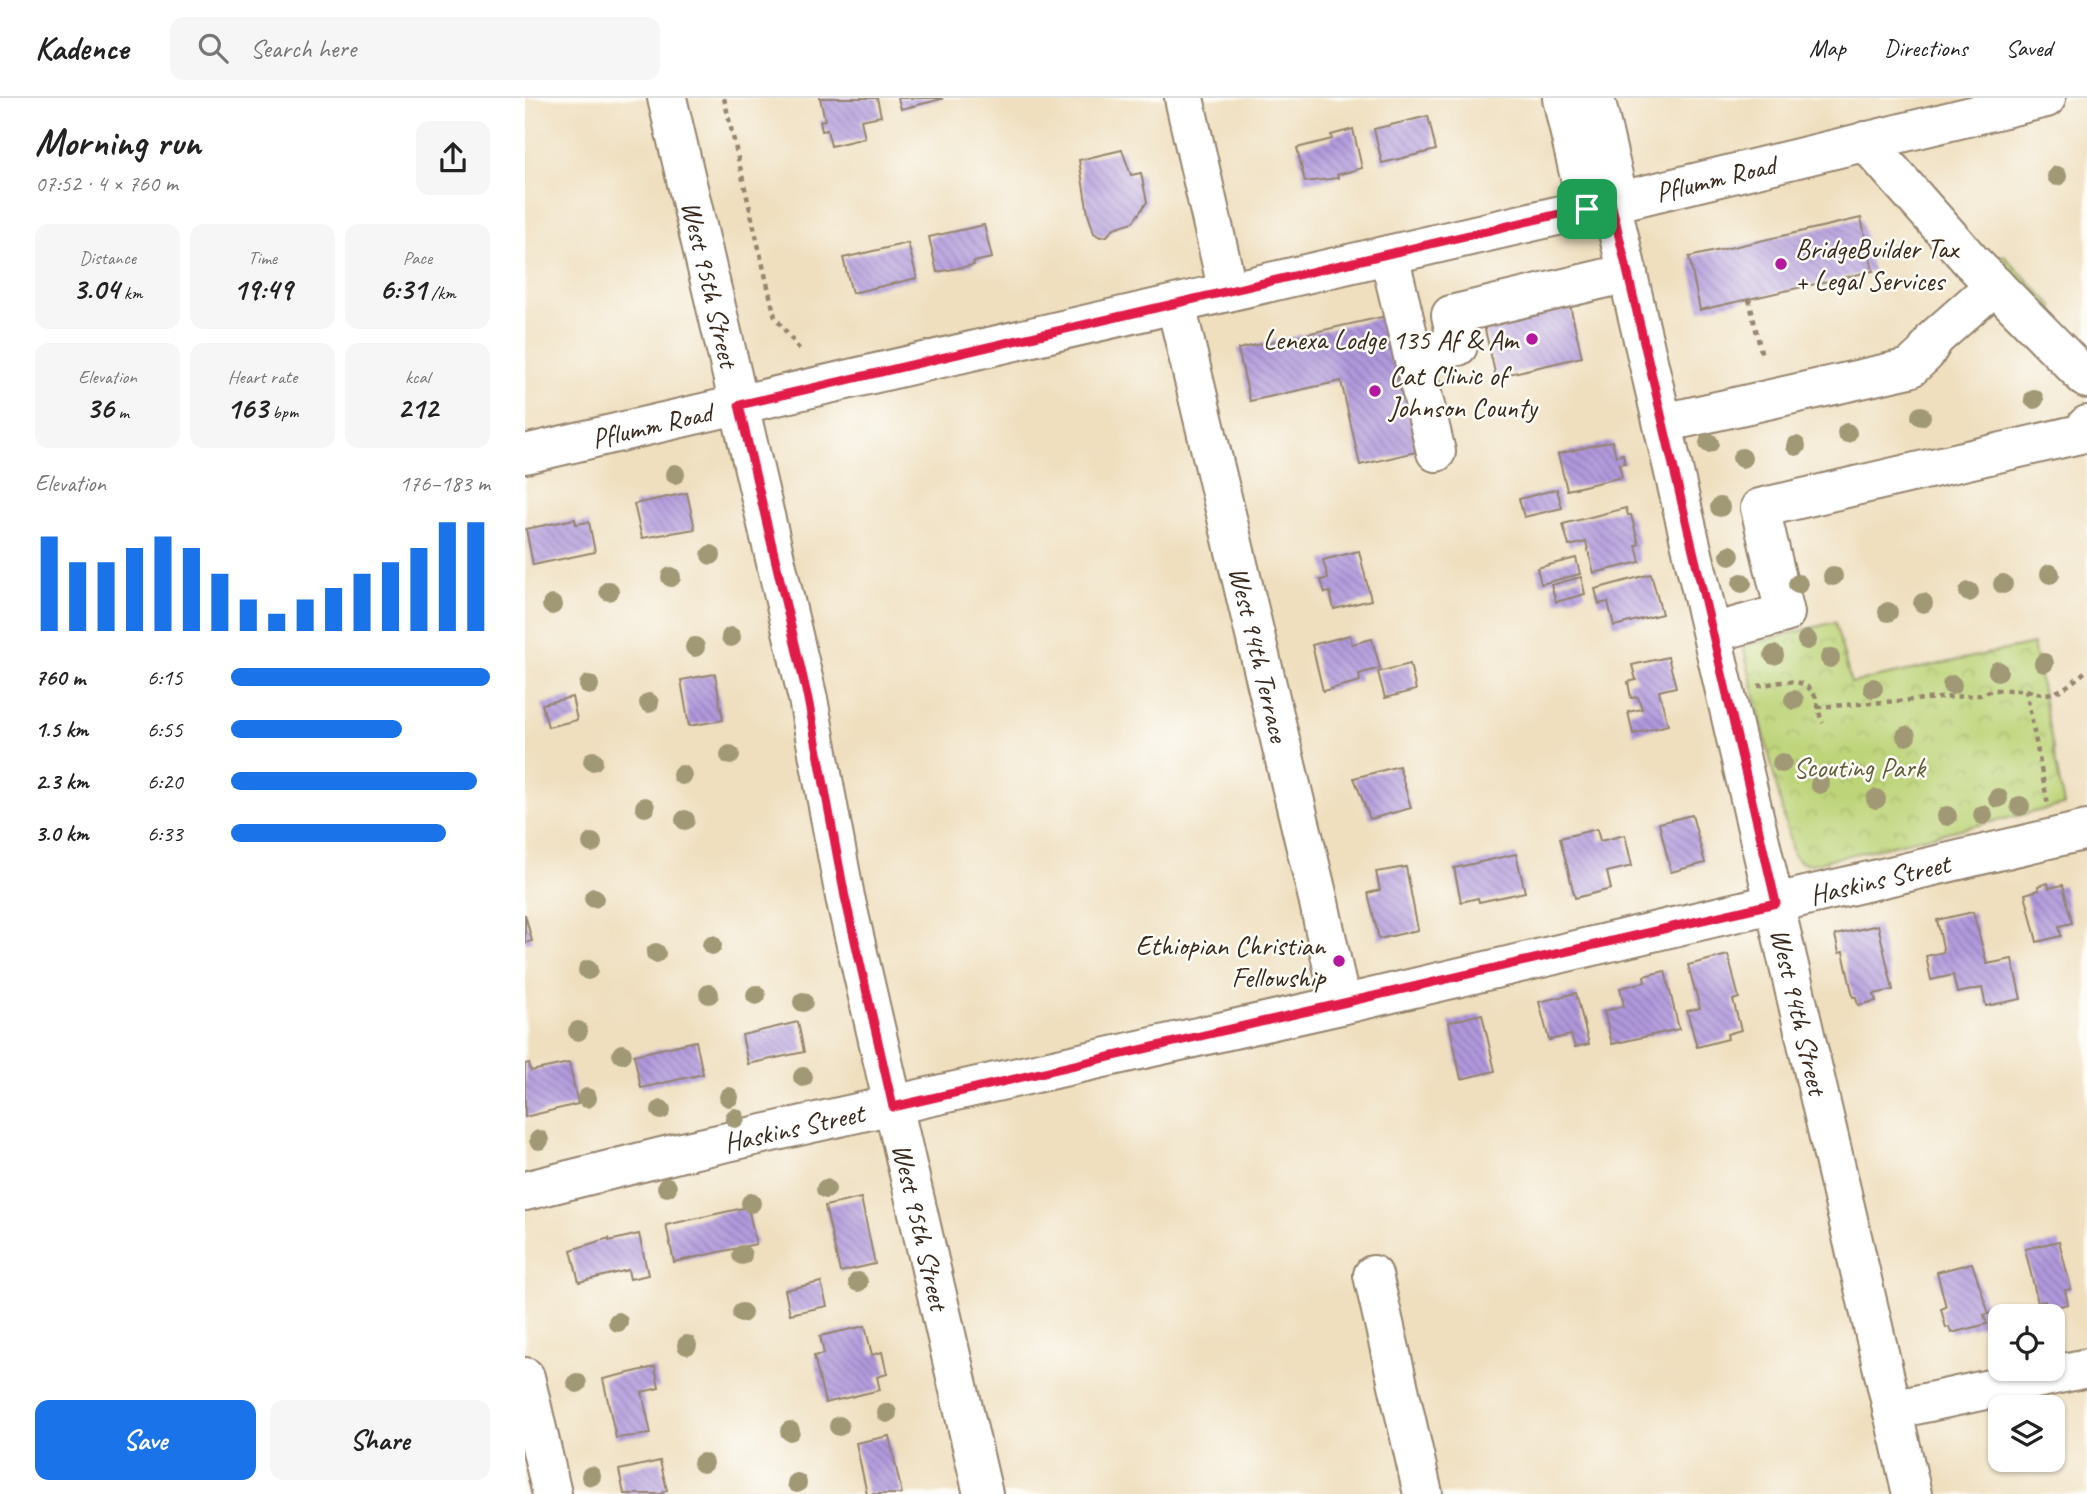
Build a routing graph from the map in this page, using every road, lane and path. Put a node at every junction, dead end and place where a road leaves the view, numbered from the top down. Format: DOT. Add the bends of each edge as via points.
graph roads {
  1 [pos="667,98"];
  2 [pos="724,98"];
  3 [pos="1184,98"];
  4 [pos="1562,98"];
  5 [pos="1595,98"];
  6 [pos="2046,98"];
  7 [pos="1865,141"];
  8 [pos="1606,204"];
  9 [pos="1389,255"];
  10 [pos="1628,273"];
  11 [pos="1995,285"];
  12 [pos="1228,292"];
  13 [pos="1749,299"];
  14 [pos="1176,305"];
  15 [pos="800,350"];
  16 [pos="1413,355"];
  17 [pos="1762,356"];
  18 [pos="2087,379"];
  19 [pos="739,405"];
  20 [pos="1663,423"];
  21 [pos="2086,435"];
  22 [pos="1436,452"];
  23 [pos="525,454"];
  24 [pos="1712,633"];
  25 [pos="2087,670"];
  26 [pos="1747,689"];
  27 [pos="2026,690"];
  28 [pos="1817,707"];
  29 [pos="1823,723"];
  30 [pos="2050,818"];
  31 [pos="2087,830"];
  32 [pos="1776,903"];
  33 [pos="1341,1005"];
  34 [pos="893,1107"];
  35 [pos="525,1191"];
  36 [pos="1373,1275"];
  37 [pos="2087,1368"];
  38 [pos="525,1377"];
  39 [pos="1892,1410"];
  40 [pos="552,1494"];
  41 [pos="982,1494"];
  42 [pos="1423,1494"];
  43 [pos="1912,1494"];
  1 -- 19 [label="street, West 95th Street"];
  2 -- 15 [label="path" via="775,317"];
  3 -- 12 [label="street"];
  4 -- 8 [label="street"];
  5 -- 8 [label="street"];
  6 -- 7 [label="street, Pflumm Road"];
  7 -- 8 [label="street, Pflumm Road"];
  7 -- 11 [label="street"];
  8 -- 9 [label="street, Pflumm Road"];
  8 -- 10 [label="street, West 94th Street"];
  9 -- 12 [label="street, Pflumm Road"];
  9 -- 16 [label="street"];
  10 -- 16 [label="street" via="1451,315 1458,346"];
  10 -- 20 [label="street, West 94th Street"];
  11 -- 18 [label="street"];
  11 -- 20 [label="street" via="1935,338 1910,368"];
  12 -- 14 [label="street, Pflumm Road"];
  13 -- 17 [label="path"];
  14 -- 19 [label="street, Pflumm Road"];
  14 -- 33 [label="street, West 94th Terrace"];
  16 -- 22 [label="street"];
  19 -- 23 [label="street, Pflumm Road"];
  19 -- 34 [label="street, West 95th Street" via="808,699 845,897"];
  20 -- 24 [label="street, West 94th Street"];
  21 -- 24 [label="street" via="1760,508 1785,613"];
  24 -- 32 [label="street, West 94th Street"];
  25 -- 27 [label="path" via="2056,694"];
  26 -- 28 [label="path" via="1795,681 1807,685"];
  27 -- 28 [label="path"];
  27 -- 30 [label="path"];
  28 -- 29 [label="path"];
  31 -- 32 [label="street, Haskins Street"];
  32 -- 33 [label="street, Haskins Street"];
  32 -- 39 [label="street, West 94th Street"];
  33 -- 34 [label="street, Haskins Street"];
  34 -- 35 [label="street, Haskins Street"];
  34 -- 41 [label="street, West 95th Street"];
  36 -- 42 [label="street"];
  37 -- 39 [label="street"];
  38 -- 40 [label="street"];
  39 -- 43 [label="street, West 94th Street"];
}
